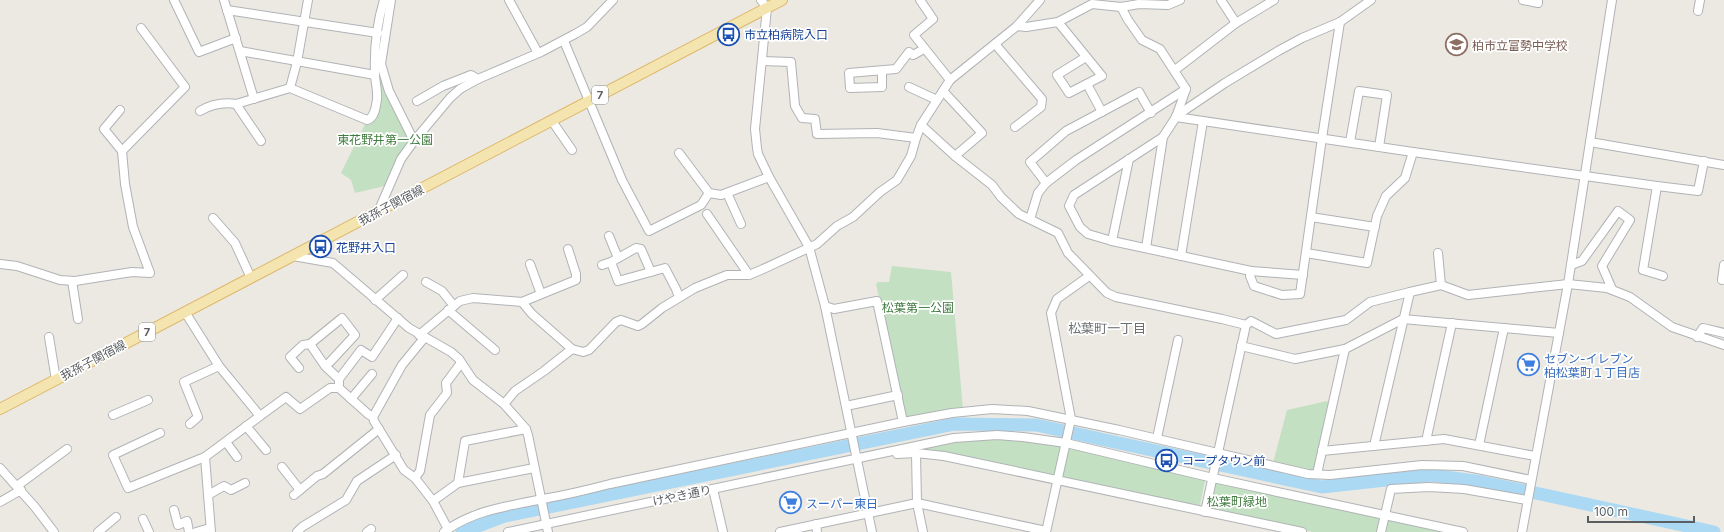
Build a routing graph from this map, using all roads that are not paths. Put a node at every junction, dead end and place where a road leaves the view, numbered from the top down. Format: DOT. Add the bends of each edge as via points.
graph roads {
  1 [pos="174,0"];
  2 [pos="224,0"];
  3 [pos="308,0"];
  4 [pos="384,0"];
  5 [pos="391,0"];
  6 [pos="509,0"];
  7 [pos="614,0"];
  8 [pos="782,0"];
  9 [pos="920,0"];
  10 [pos="1040,0"];
  11 [pos="1180,0"];
  12 [pos="1221,0"];
  13 [pos="1274,0"];
  14 [pos="1372,0"];
  15 [pos="1523,0"];
  16 [pos="1538,0"];
  17 [pos="1612,0"];
  18 [pos="1700,0"];
  19 [pos="1097,2"];
  20 [pos="764,4"];
  21 [pos="1121,7"];
  22 [pos="227,10"];
  23 [pos="1698,11"];
  24 [pos="305,21"];
  25 [pos="1058,22"];
  26 [pos="1340,22"];
  27 [pos="1236,23"];
  28 [pos="1017,26"];
  29 [pos="141,28"];
  30 [pos="378,33"];
  31 [pos="236,38"];
  32 [pos="564,41"];
  33 [pos="995,44"];
  34 [pos="924,49"];
  35 [pos="240,51"];
  36 [pos="538,53"];
  37 [pos="1086,57"];
  38 [pos="762,61"];
  39 [pos="297,62"];
  40 [pos="1175,70"];
  41 [pos="882,71"];
  42 [pos="375,75"];
  43 [pos="478,79"];
  44 [pos="950,80"];
  45 [pos="1087,84"];
  46 [pos="909,87"];
  47 [pos="290,88"];
  48 [pos="1186,90"];
  49 [pos="943,91"];
  50 [pos="254,99"];
  51 [pos="937,100"];
  52 [pos="417,101"];
  53 [pos="589,101"];
  54 [pos="236,104"];
  55 [pos="120,110"];
  56 [pos="200,111"];
  57 [pos="1102,112"];
  58 [pos="1151,113"];
  59 [pos="1176,116"];
  60 [pos="1203,120"];
  61 [pos="552,121"];
  62 [pos="921,125"];
  63 [pos="1015,127"];
  64 [pos="1163,137"];
  65 [pos="916,138"];
  66 [pos="1322,138"];
  67 [pos="414,140"];
  68 [pos="261,141"];
  69 [pos="1350,142"];
  70 [pos="1590,142"];
  71 [pos="1379,147"];
  72 [pos="572,150"];
  73 [pos="122,151"];
  74 [pos="1413,152"];
  75 [pos="679,153"];
  76 [pos="955,156"];
  77 [pos="1129,159"];
  78 [pos="1704,161"];
  79 [pos="1724,165"];
  80 [pos="1585,176"];
  81 [pos="769,177"];
  82 [pos="1046,183"];
  83 [pos="1657,186"];
  84 [pos="709,193"];
  85 [pos="727,193"];
  86 [pos="378,212"];
  87 [pos="707,214"];
  88 [pos="1311,217"];
  89 [pos="213,218"];
  90 [pos="1030,219"];
  91 [pos="741,224"];
  92 [pos="1375,227"];
  93 [pos="609,236"];
  94 [pos="1112,241"];
  95 [pos="809,247"];
  96 [pos="1146,248"];
  97 [pos="568,249"];
  98 [pos="1306,253"];
  99 [pos="1438,253"];
  100 [pos="294,256"];
  101 [pos="1181,256"];
  102 [pos="614,260"];
  103 [pos="0,264"];
  104 [pos="530,264"];
  105 [pos="602,265"];
  106 [pos="1571,265"];
  107 [pos="1724,265"];
  108 [pos="1251,271"];
  109 [pos="651,272"];
  110 [pos="403,275"];
  111 [pos="749,275"];
  112 [pos="1303,275"];
  113 [pos="1089,276"];
  114 [pos="1663,276"];
  115 [pos="251,278"];
  116 [pos="72,280"];
  117 [pos="1722,280"];
  118 [pos="426,282"];
  119 [pos="1568,284"];
  120 [pos="1441,285"];
  121 [pos="1612,289"];
  122 [pos="1410,292"];
  123 [pos="541,294"];
  124 [pos="679,297"];
  125 [pos="375,300"];
  126 [pos="522,302"];
  127 [pos="825,306"];
  128 [pos="451,308"];
  129 [pos="185,312"];
  130 [pos="398,318"];
  131 [pos="1403,318"];
  132 [pos="78,319"];
  133 [pos="1452,323"];
  134 [pos="1246,325"];
  135 [pos="1504,328"];
  136 [pos="1559,333"];
  137 [pos="1724,333"];
  138 [pos="422,336"];
  139 [pos="49,337"];
  140 [pos="1697,337"];
  141 [pos="1178,340"];
  142 [pos="310,344"];
  143 [pos="1724,345"];
  144 [pos="1241,346"];
  145 [pos="572,348"];
  146 [pos="1345,349"];
  147 [pos="495,350"];
  148 [pos="461,363"];
  149 [pos="220,366"];
  150 [pos="325,366"];
  151 [pos="299,368"];
  152 [pos="372,374"];
  153 [pos="339,379"];
  154 [pos="56,380"];
  155 [pos="338,388"];
  156 [pos="898,395"];
  157 [pos="351,399"];
  158 [pos="148,400"];
  159 [pos="504,404"];
  160 [pos="846,406"];
  161 [pos="0,409"];
  162 [pos="113,416"];
  163 [pos="260,416"];
  164 [pos="373,417"];
  165 [pos="904,422"];
  166 [pos="1071,422"];
  167 [pos="190,424"];
  168 [pos="246,426"];
  169 [pos="379,429"];
  170 [pos="526,429"];
  171 [pos="160,433"];
  172 [pos="852,434"];
  173 [pos="1157,438"];
  174 [pos="1067,440"];
  175 [pos="1426,441"];
  176 [pos="226,442"];
  177 [pos="1479,445"];
  178 [pos="1374,446"];
  179 [pos="67,449"];
  180 [pos="266,450"];
  181 [pos="1322,451"];
  182 [pos="916,453"];
  183 [pos="396,455"];
  184 [pos="1218,455"];
  185 [pos="1535,456"];
  186 [pos="205,457"];
  187 [pos="237,457"];
  188 [pos="857,458"];
  189 [pos="0,468"];
  190 [pos="282,468"];
  191 [pos="534,468"];
  192 [pos="1214,474"];
  193 [pos="1316,474"];
  194 [pos="415,478"];
  195 [pos="1057,480"];
  196 [pos="1531,482"];
  197 [pos="245,483"];
  198 [pos="458,483"];
  199 [pos="19,488"];
  200 [pos="713,489"];
  201 [pos="208,494"];
  202 [pos="1528,499"];
  203 [pos="433,501"];
  204 [pos="541,501"];
  205 [pos="0,502"];
  206 [pos="917,503"];
  207 [pos="174,510"];
  208 [pos="1205,512"];
  209 [pos="869,513"];
  210 [pos="1385,515"];
  211 [pos="116,517"];
  212 [pos="143,519"];
  213 [pos="546,524"];
  214 [pos="817,528"];
  215 [pos="210,530"];
  216 [pos="446,530"];
  217 [pos="54,532"];
  218 [pos="98,532"];
  219 [pos="149,532"];
  220 [pos="189,532"];
  221 [pos="196,532"];
  222 [pos="297,532"];
  223 [pos="508,532"];
  224 [pos="722,532"];
  225 [pos="780,532"];
  226 [pos="872,532"];
  227 [pos="923,532"];
  228 [pos="1046,532"];
  229 [pos="1302,532"];
  230 [pos="1381,532"];
  231 [pos="1463,532"];
  232 [pos="1522,532"];
  1 -- 31 [label="street" via="199,52"];
  2 -- 22 [label="street"];
  3 -- 24 [label="street"];
  4 -- 30 [label="street"];
  5 -- 67 [label="street" via="381,64 389,91"];
  6 -- 36 [label="street"];
  7 -- 32 [label="street" via="587,27"];
  8 -- 20 [label="main road, 我孫子関宿線 / 7"];
  9 -- 34 [label="street" via="933,19 914,35"];
  10 -- 28 [label="street"];
  11 -- 21 [label="street" via="1168,5 1139,4"];
  12 -- 27 [label="street"];
  13 -- 27 [label="street"];
  14 -- 26 [label="street"];
  15 -- 16 [label="street" via="1538,3"];
  17 -- 70 [label="street"];
  18 -- 23 [label="street"];
  19 -- 21 [label="street"];
  19 -- 25 [label="street"];
  20 -- 38 [label="street"];
  20 -- 53 [label="main road, 我孫子関宿線 / 7"];
  21 -- 40 [label="street" via="1142,40 1160,49"];
  22 -- 24 [label="street"];
  22 -- 31 [label="street"];
  24 -- 30 [label="street"];
  24 -- 39 [label="street"];
  25 -- 28 [label="street"];
  25 -- 37 [label="street"];
  26 -- 59 [label="street" via="1278,51"];
  26 -- 66 [label="street"];
  27 -- 40 [label="street"];
  28 -- 33 [label="street"];
  29 -- 73 [label="street" via="185,87"];
  30 -- 42 [label="street"];
  31 -- 35 [label="street"];
  32 -- 36 [label="street"];
  32 -- 53 [label="street"];
  33 -- 44 [label="street"];
  33 -- 63 [label="street" via="1042,99 1041,107"];
  34 -- 41 [label="street" via="913,55 909,52 896,69"];
  34 -- 44 [label="street"];
  35 -- 39 [label="street"];
  35 -- 50 [label="street"];
  36 -- 43 [label="street"];
  37 -- 45 [label="street" via="1102,76"];
  37 -- 45 [label="street" via="1057,75 1069,93"];
  38 -- 65 [label="street" via="791,62 795,106 802,118 815,118 817,134 877,133"];
  38 -- 81 [label="street" via="755,131 758,154"];
  39 -- 42 [label="street"];
  39 -- 47 [label="street"];
  40 -- 48 [label="street"];
  42 -- 47 [label="street" via="377,98 373,116 367,120"];
  43 -- 52 [label="street" via="471,74"];
  43 -- 67 [label="street" via="450,98"];
  44 -- 49 [label="street"];
  45 -- 57 [label="street"];
  46 -- 51 [label="street"];
  47 -- 50 [label="street"];
  48 -- 58 [label="street"];
  48 -- 59 [label="street"];
  49 -- 51 [label="street"];
  49 -- 76 [label="street" via="982,133"];
  50 -- 54 [label="street"];
  51 -- 62 [label="street"];
  53 -- 61 [label="main road, 我孫子関宿線 / 7"];
  53 -- 84 [label="street" via="622,180 649,231 701,205"];
  54 -- 56 [label="street" via="211,105"];
  54 -- 68 [label="street"];
  55 -- 73 [label="street" via="104,129"];
  57 -- 58 [label="street" via="1138,92"];
  57 -- 82 [label="street" via="1066,131 1030,162"];
  58 -- 82 [label="street" via="1076,160"];
  59 -- 60 [label="street"];
  59 -- 64 [label="street"];
  60 -- 66 [label="street"];
  60 -- 101 [label="street"];
  61 -- 72 [label="street"];
  61 -- 86 [label="main road, 我孫子関宿線 / 7"];
  62 -- 65 [label="street"];
  62 -- 76 [label="street"];
  64 -- 77 [label="street"];
  64 -- 96 [label="street"];
  65 -- 95 [label="street" via="911,156 897,180 853,217 833,229 817,244"];
  66 -- 69 [label="street"];
  66 -- 88 [label="street"];
  67 -- 86 [label="street" via="401,159"];
  69 -- 71 [label="street"];
  69 -- 71 [label="street" via="1359,91 1387,95"];
  70 -- 78 [label="street"];
  70 -- 80 [label="street"];
  71 -- 74 [label="street"];
  73 -- 116 [label="street" via="133,227 150,273 132,272"];
  74 -- 80 [label="street"];
  74 -- 92 [label="street" via="1405,178 1386,196"];
  75 -- 84 [label="street"];
  76 -- 90 [label="street" via="992,185 1019,214"];
  77 -- 94 [label="street"];
  77 -- 94 [label="street" via="1074,195 1068,206 1080,228 1088,234"];
  78 -- 79 [label="street"];
  78 -- 83 [label="street" via="1698,191"];
  80 -- 83 [label="street"];
  80 -- 106 [label="street"];
  81 -- 85 [label="street"];
  81 -- 95 [label="street"];
  82 -- 90 [label="street" via="1038,193"];
  83 -- 114 [label="street" via="1644,270"];
  84 -- 85 [label="street"];
  85 -- 91 [label="street"];
  86 -- 100 [label="main road, 我孫子関宿線 / 7"];
  87 -- 111 [label="street"];
  88 -- 92 [label="street"];
  88 -- 98 [label="street"];
  89 -- 115 [label="street" via="235,243"];
  90 -- 113 [label="street" via="1058,233 1068,253"];
  92 -- 98 [label="street" via="1367,262"];
  93 -- 102 [label="street"];
  94 -- 96 [label="street"];
  95 -- 111 [label="street"];
  95 -- 127 [label="street"];
  96 -- 101 [label="street"];
  97 -- 123 [label="street" via="576,280"];
  98 -- 112 [label="street"];
  99 -- 120 [label="street"];
  100 -- 115 [label="main road, 我孫子関宿線 / 7"];
  100 -- 125 [label="street" via="333,263"];
  101 -- 108 [label="street"];
  102 -- 105 [label="street"];
  102 -- 109 [label="street" via="636,248 641,249"];
  102 -- 109 [label="street" via="618,281"];
  103 -- 116 [label="street" via="17,266 60,280"];
  104 -- 123 [label="street"];
  106 -- 119 [label="street"];
  106 -- 121 [label="street" via="1582,261 1618,211 1630,220 1602,266"];
  107 -- 117 [label="street"];
  108 -- 112 [label="street"];
  108 -- 112 [label="street" via="1254,286 1282,295 1300,294"];
  109 -- 124 [label="street" via="665,268"];
  110 -- 125 [label="street"];
  111 -- 124 [label="street" via="727,275"];
  113 -- 134 [label="street" via="1107,293 1116,297"];
  113 -- 166 [label="street" via="1057,299 1051,314"];
  115 -- 129 [label="main road, 我孫子関宿線 / 7"];
  116 -- 132 [label="street"];
  118 -- 128 [label="street" via="442,291"];
  119 -- 120 [label="street" via="1468,295"];
  119 -- 121 [label="street"];
  119 -- 136 [label="street"];
  120 -- 122 [label="street"];
  121 -- 140 [label="street" via="1630,297 1672,327"];
  122 -- 131 [label="street"];
  122 -- 134 [label="street" via="1370,302 1346,320 1276,334 1251,321"];
  123 -- 126 [label="street"];
  124 -- 145 [label="street" via="638,326 621,320 616,322 589,350 583,352"];
  125 -- 130 [label="street"];
  126 -- 128 [label="street" via="473,298 460,301"];
  126 -- 145 [label="street" via="532,314"];
  127 -- 156 [label="street" via="834,310 877,301"];
  127 -- 160 [label="street"];
  128 -- 138 [label="street"];
  128 -- 147 [label="street"];
  129 -- 149 [label="street"];
  129 -- 154 [label="main road, 我孫子関宿線 / 7"];
  130 -- 138 [label="street"];
  130 -- 153 [label="street" via="372,357 361,350"];
  131 -- 133 [label="street"];
  131 -- 146 [label="street"];
  131 -- 178 [label="street"];
  133 -- 135 [label="street"];
  133 -- 175 [label="street"];
  134 -- 144 [label="street"];
  135 -- 136 [label="street"];
  135 -- 177 [label="street"];
  136 -- 185 [label="street"];
  137 -- 140 [label="street" via="1703,328"];
  138 -- 148 [label="street" via="451,352"];
  138 -- 164 [label="street" via="402,365"];
  139 -- 154 [label="street"];
  140 -- 143 [label="street"];
  141 -- 173 [label="street"];
  142 -- 150 [label="street"];
  142 -- 150 [label="street" via="342,318 355,335"];
  142 -- 151 [label="street" via="303,345 290,357"];
  144 -- 146 [label="street" via="1295,359"];
  144 -- 184 [label="street"];
  145 -- 159 [label="street" via="515,391"];
  146 -- 181 [label="street"];
  148 -- 159 [label="street" via="473,380"];
  148 -- 194 [label="street" via="446,383 447,393 430,415 420,471"];
  149 -- 163 [label="street"];
  149 -- 167 [label="street" via="184,382 198,417"];
  150 -- 153 [label="street"];
  152 -- 157 [label="street"];
  153 -- 155 [label="street"];
  154 -- 161 [label="main road, 我孫子関宿線 / 7"];
  155 -- 157 [label="street"];
  155 -- 163 [label="street" via="330,388 300,409 286,397"];
  156 -- 160 [label="street"];
  156 -- 165 [label="street"];
  157 -- 164 [label="street"];
  158 -- 162 [label="street"];
  159 -- 170 [label="street"];
  160 -- 172 [label="street"];
  163 -- 168 [label="street"];
  164 -- 169 [label="street"];
  165 -- 166 [label="street" via="992,409 1028,411"];
  165 -- 172 [label="street"];
  166 -- 173 [label="street"];
  166 -- 174 [label="street"];
  168 -- 176 [label="street"];
  168 -- 180 [label="street"];
  169 -- 183 [label="street"];
  169 -- 190 [label="street" via="296,492"];
  170 -- 191 [label="street"];
  170 -- 198 [label="street" via="465,441"];
  171 -- 186 [label="street" via="113,455 128,488"];
  172 -- 188 [label="street"];
  172 -- 204 [label="street"];
  173 -- 184 [label="street"];
  174 -- 188 [label="street" via="984,435 954,438"];
  174 -- 192 [label="street"];
  174 -- 195 [label="street"];
  175 -- 177 [label="street" via="1444,439"];
  175 -- 178 [label="street"];
  176 -- 186 [label="street"];
  176 -- 187 [label="street"];
  177 -- 185 [label="street"];
  178 -- 181 [label="street"];
  179 -- 199 [label="street"];
  181 -- 193 [label="street"];
  182 -- 188 [label="street"];
  182 -- 195 [label="street" via="944,456"];
  182 -- 206 [label="street"];
  183 -- 194 [label="street" via="404,470"];
  183 -- 222 [label="street" via="357,481 346,500"];
  184 -- 192 [label="street"];
  184 -- 193 [label="street"];
  185 -- 196 [label="street"];
  186 -- 201 [label="street"];
  188 -- 200 [label="street, けやき通り"];
  188 -- 209 [label="street"];
  189 -- 199 [label="street"];
  191 -- 198 [label="street"];
  191 -- 204 [label="street"];
  192 -- 208 [label="street"];
  192 -- 210 [label="street"];
  193 -- 196 [label="street" via="1330,475 1422,465 1456,466"];
  194 -- 203 [label="street"];
  195 -- 208 [label="street"];
  195 -- 228 [label="street"];
  196 -- 202 [label="street"];
  197 -- 201 [label="street" via="231,490 224,486"];
  198 -- 203 [label="street"];
  199 -- 205 [label="street"];
  199 -- 217 [label="street"];
  200 -- 213 [label="street, けやき通り"];
  200 -- 224 [label="street"];
  201 -- 215 [label="street"];
  202 -- 210 [label="street" via="1464,489 1391,489"];
  202 -- 232 [label="street"];
  203 -- 216 [label="street"];
  204 -- 213 [label="street"];
  204 -- 216 [label="street" via="490,510"];
  206 -- 209 [label="street"];
  206 -- 227 [label="street"];
  206 -- 228 [label="street"];
  207 -- 220 [label="street" via="178,525 187,522"];
  208 -- 229 [label="street"];
  209 -- 214 [label="street"];
  209 -- 226 [label="street"];
  210 -- 230 [label="street"];
  210 -- 231 [label="street"];
  211 -- 218 [label="street"];
  212 -- 219 [label="street"];
  213 -- 223 [label="street, けやき通り"];
  214 -- 225 [label="street"];
  215 -- 221 [label="street"];
}
